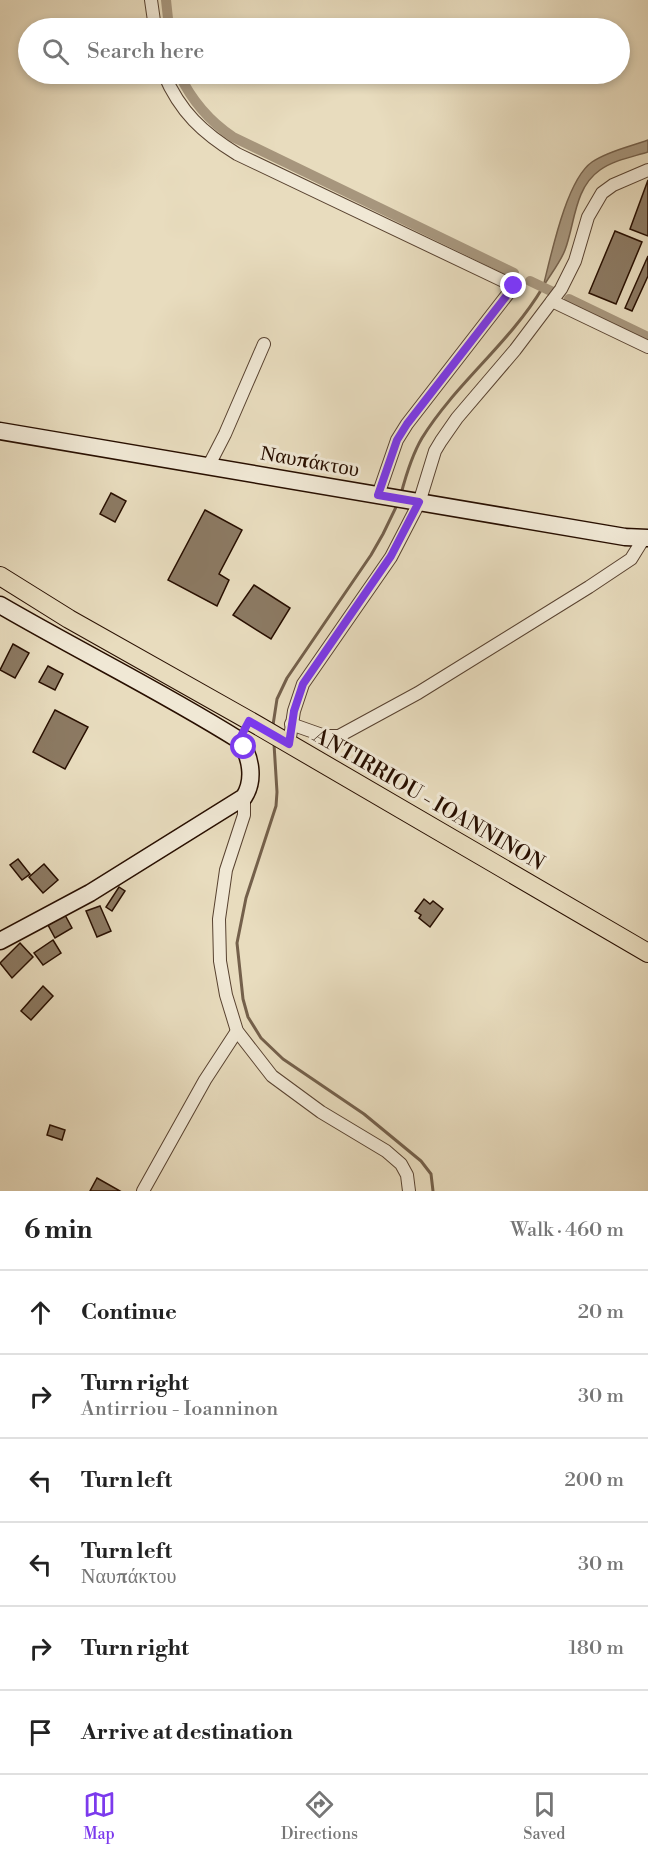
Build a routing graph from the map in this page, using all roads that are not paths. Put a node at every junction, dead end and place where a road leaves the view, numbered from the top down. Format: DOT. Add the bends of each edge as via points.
graph roads {
  1 [pos="151,0"];
  2 [pos="153,18"];
  3 [pos="170,84"];
  4 [pos="648,170"];
  5 [pos="552,301"];
  6 [pos="264,344"];
  7 [pos="648,347"];
  8 [pos="0,431"];
  9 [pos="208,467"];
  10 [pos="384,497"];
  11 [pos="415,502"];
  12 [pos="646,538"];
  13 [pos="0,576"];
  14 [pos="0,605"];
  15 [pos="253,723"];
  16 [pos="288,736"];
  17 [pos="239,740"];
  18 [pos="244,797"];
  19 [pos="1,939"];
  20 [pos="648,953"];
  21 [pos="237,1031"];
  22 [pos="143,1191"];
  23 [pos="409,1191"];
  1 -- 2 [label="street"];
  3 -- 10 [label="street" via="194,122 237,154 514,286 397,440"];
  4 -- 5 [label="street" via="602,193 588,218 571,270"];
  5 -- 7 [label="street"];
  5 -- 11 [label="street" via="448,430"];
  6 -- 9 [label="street"];
  8 -- 9 [label="street, Ναυπάκτου"];
  9 -- 10 [label="street, Ναυπάκτου"];
  10 -- 11 [label="street, Ναυπάκτου"];
  11 -- 12 [label="street, Ναυπάκτου"];
  11 -- 16 [label="street" via="391,556 307,677"];
  12 -- 16 [label="street" via="631,559 589,588 418,693 339,736"];
  13 -- 15 [label="main road, ANTIRRIOU - IOANNINON"];
  14 -- 17 [label="street" via="166,695"];
  15 -- 16 [label="main road, ANTIRRIOU - IOANNINON"];
  15 -- 17 [label="street"];
  16 -- 20 [label="main road, ANTIRRIOU - IOANNINON"];
  17 -- 18 [label="street" via="252,777"];
  18 -- 19 [label="street" via="90,893"];
  18 -- 21 [label="street" via="244,815 226,870 219,919 220,961"];
  21 -- 22 [label="street"];
  21 -- 23 [label="street" via="272,1076 401,1164"];
}
